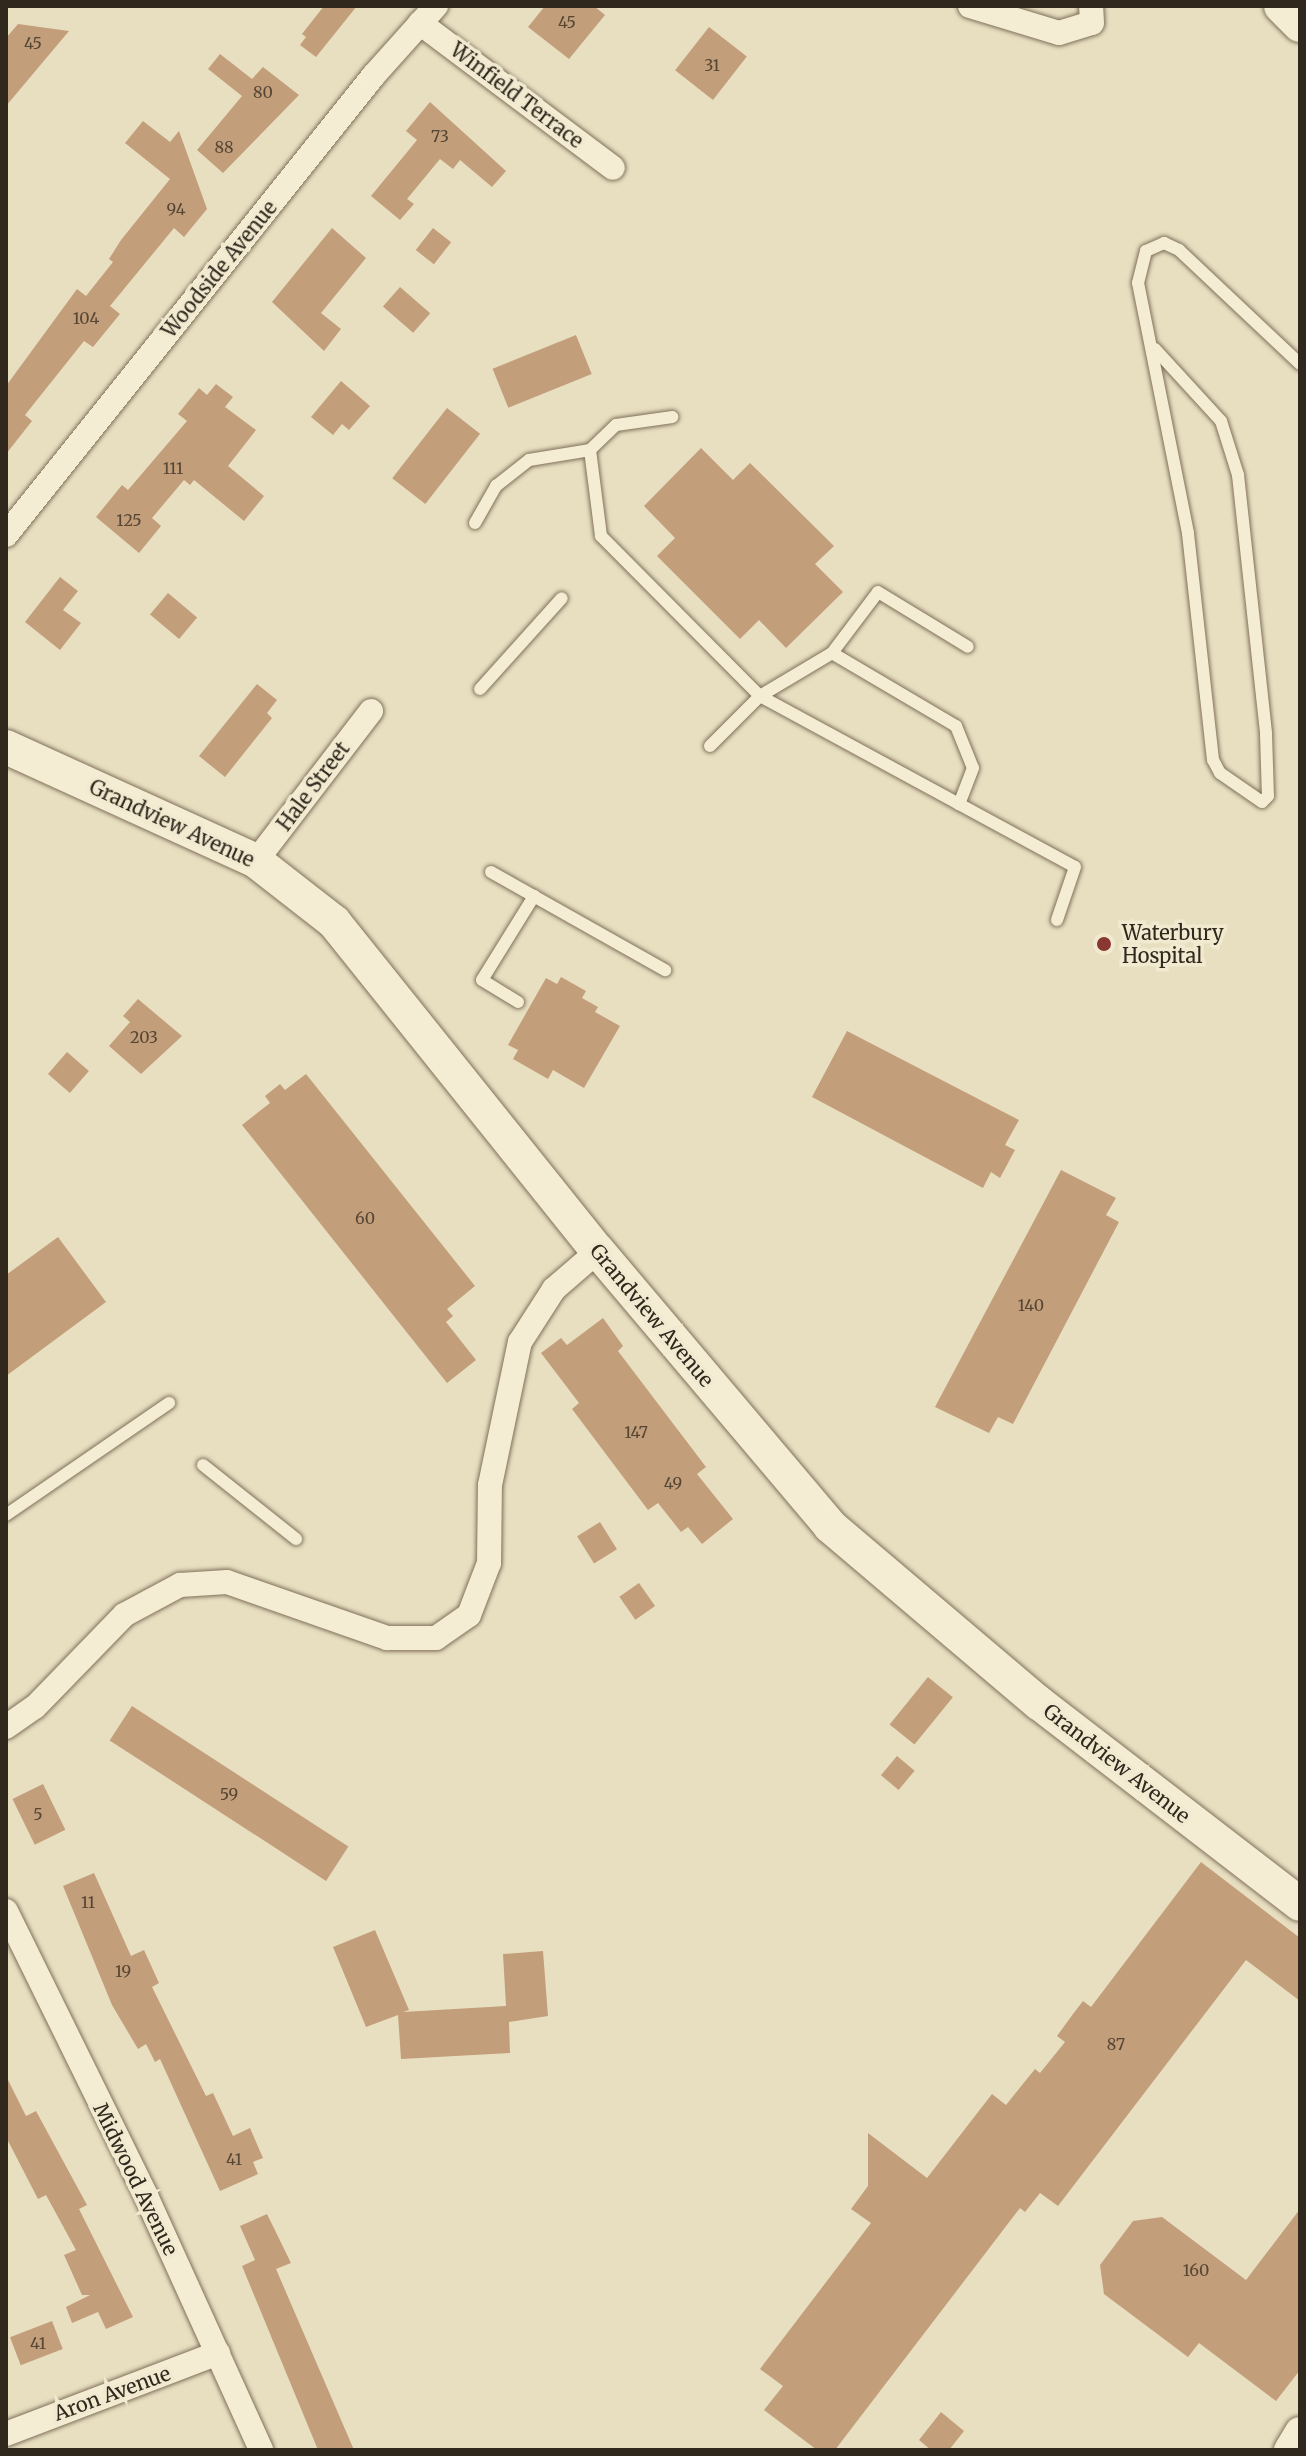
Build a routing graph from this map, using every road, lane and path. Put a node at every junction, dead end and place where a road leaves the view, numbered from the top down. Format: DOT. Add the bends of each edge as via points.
graph roads {
  1 [pos="970,6"];
  2 [pos="1281,6"];
  3 [pos="428,14"];
  4 [pos="1092,15"];
  5 [pos="1300,25"];
  6 [pos="613,168"];
  7 [pos="1155,349"];
  8 [pos="1300,364"];
  9 [pos="672,417"];
  10 [pos="590,450"];
  11 [pos="475,523"];
  12 [pos="6,535"];
  13 [pos="562,598"];
  14 [pos="968,647"];
  15 [pos="832,653"];
  16 [pos="480,689"];
  17 [pos="760,696"];
  18 [pos="371,711"];
  19 [pos="710,746"];
  20 [pos="6,747"];
  21 [pos="959,804"];
  22 [pos="256,861"];
  23 [pos="491,872"];
  24 [pos="534,896"];
  25 [pos="1057,920"];
  26 [pos="665,970"];
  27 [pos="518,1002"];
  28 [pos="598,1251"];
  29 [pos="169,1403"];
  30 [pos="203,1465"];
  31 [pos="6,1515"];
  32 [pos="296,1539"];
  33 [pos="6,1727"];
  34 [pos="1300,1904"];
  35 [pos="6,1911"];
  36 [pos="218,2353"];
  37 [pos="1300,2432"];
  38 [pos="6,2434"];
  39 [pos="261,2450"];
  40 [pos="1289,2450"];
  1 -- 4 [label="street" via="1059,33"];
  2 -- 5 [label="main road"];
  3 -- 6 [label="street, Winfield Terrace"];
  3 -- 12 [label="street, Woodside Avenue"];
  7 -- 7 [label="lane" via="1188,533 1213,760 1220,773 1262,802 1268,796 1266,734 1238,475 1221,421"];
  7 -- 8 [label="lane" via="1138,283 1146,251 1164,243 1179,250"];
  9 -- 10 [label="lane" via="616,425"];
  10 -- 11 [label="lane" via="529,460 496,486"];
  10 -- 17 [label="lane" via="601,536"];
  13 -- 16 [label="lane"];
  14 -- 15 [label="lane" via="878,592"];
  15 -- 17 [label="lane"];
  15 -- 21 [label="lane" via="956,726 973,768"];
  17 -- 19 [label="lane"];
  17 -- 21 [label="lane"];
  18 -- 22 [label="street, Hale Street"];
  20 -- 22 [label="main road, Grandview Avenue"];
  21 -- 25 [label="lane" via="1075,867"];
  22 -- 28 [label="main road, Grandview Avenue" via="334,922"];
  23 -- 24 [label="lane"];
  24 -- 26 [label="lane"];
  24 -- 27 [label="lane" via="482,980"];
  28 -- 33 [label="street" via="554,1289 520,1342 490,1485 489,1563 469,1615 436,1638 387,1638 227,1582 180,1585 124,1615 35,1707"];
  28 -- 34 [label="main road, Grandview Avenue" via="830,1526 1039,1703"];
  29 -- 31 [label="lane"];
  30 -- 32 [label="lane"];
  35 -- 36 [label="street, Midwood Avenue"];
  36 -- 38 [label="street, Aron Avenue"];
  36 -- 39 [label="street, Midwood Avenue"];
  37 -- 40 [label="street"];
}
